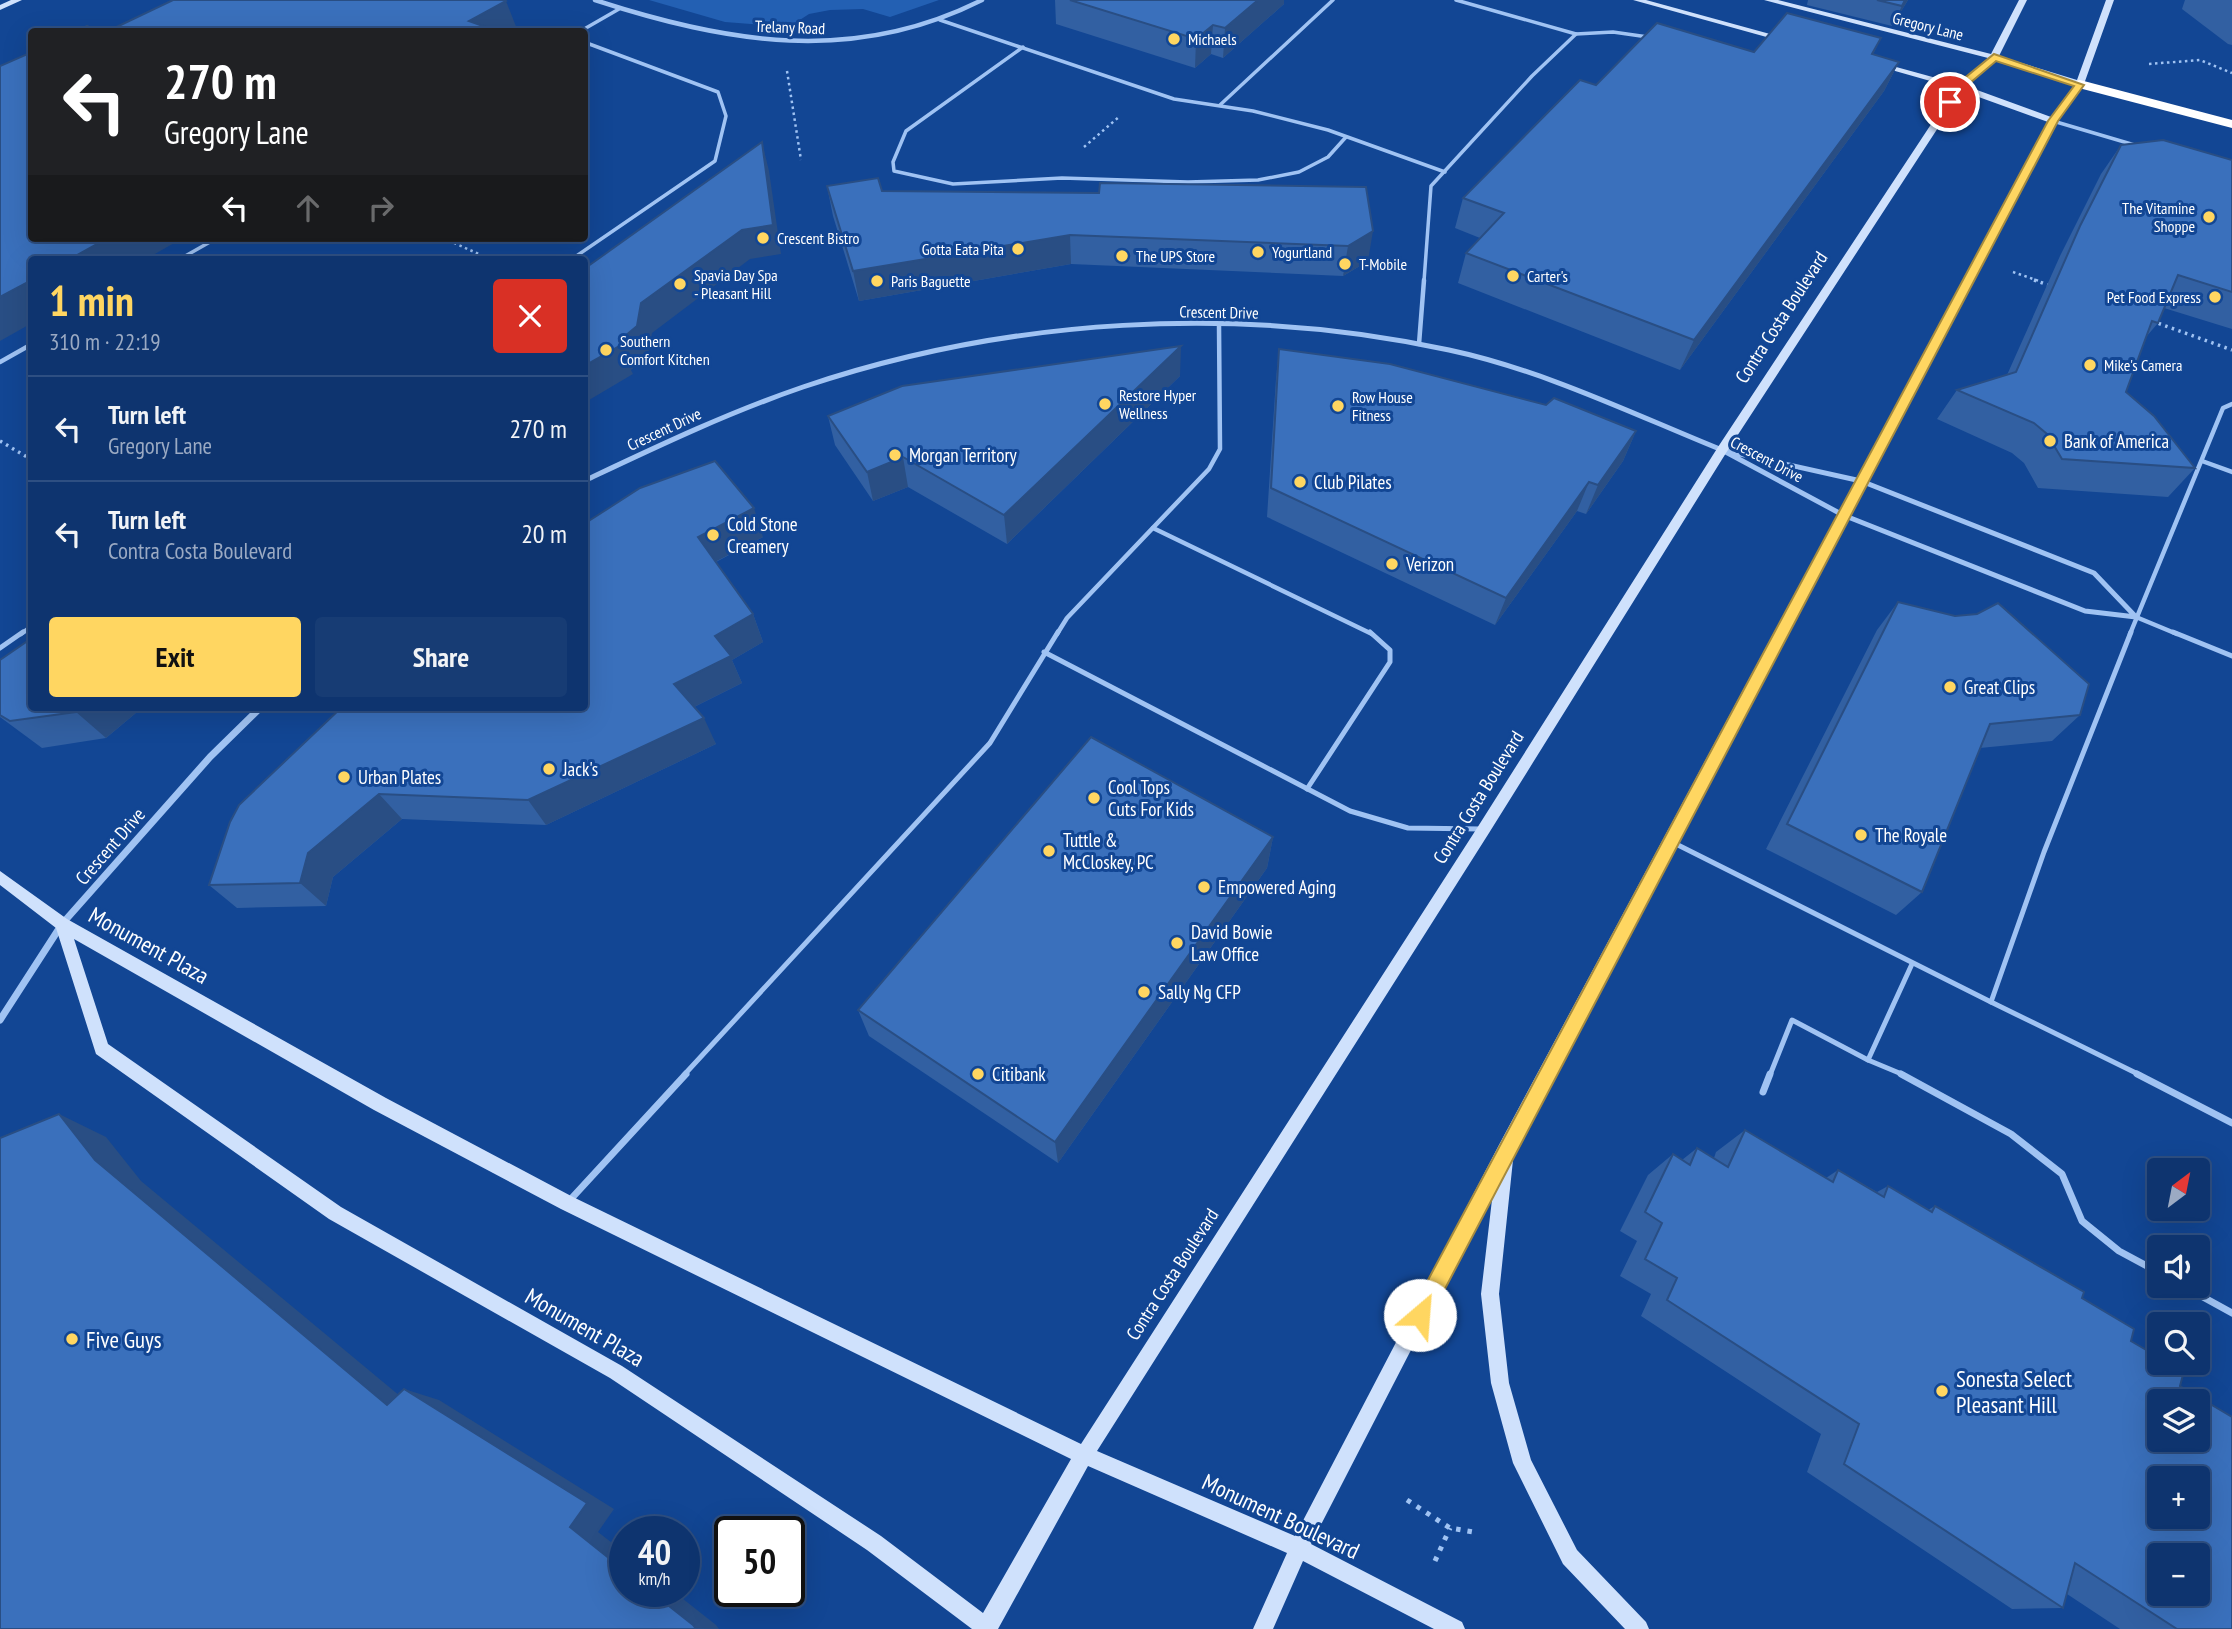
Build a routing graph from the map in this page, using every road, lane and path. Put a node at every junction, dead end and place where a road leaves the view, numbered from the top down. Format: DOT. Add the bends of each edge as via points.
graph roads {
  1 [pos="18,0"];
  2 [pos="595,0"];
  3 [pos="982,0"];
  4 [pos="1333,0"];
  5 [pos="1456,0"];
  6 [pos="1637,0"];
  7 [pos="1768,0"];
  8 [pos="2023,0"];
  9 [pos="2110,0"];
  10 [pos="0,8"];
  11 [pos="619,9"];
  12 [pos="940,20"];
  13 [pos="586,28"];
  14 [pos="1576,34"];
  15 [pos="1660,38"];
  16 [pos="781,40"];
  17 [pos="1796,43"];
  18 [pos="588,44"];
  19 [pos="1023,47"];
  20 [pos="1994,57"];
  21 [pos="1862,60"];
  22 [pos="2080,85"];
  23 [pos="1960,87"];
  24 [pos="1151,91"];
  25 [pos="1220,106"];
  26 [pos="2053,121"];
  27 [pos="2232,124"];
  28 [pos="1346,137"];
  29 [pos="2143,147"];
  30 [pos="801,160"];
  31 [pos="1445,172"];
  32 [pos="1062,178"];
  33 [pos="210,242"];
  34 [pos="452,242"];
  35 [pos="185,256"];
  36 [pos="483,256"];
  37 [pos="576,256"];
  38 [pos="1979,260"];
  39 [pos="2063,290"];
  40 [pos="2141,318"];
  41 [pos="1219,325"];
  42 [pos="1419,344"];
  43 [pos="28,346"];
  44 [pos="2232,350"];
  45 [pos="0,362"];
  46 [pos="2232,404"];
  47 [pos="0,441"];
  48 [pos="1722,450"];
  49 [pos="28,458"];
  50 [pos="2202,461"];
  51 [pos="2232,472"];
  52 [pos="588,479"];
  53 [pos="1861,481"];
  54 [pos="1843,515"];
  55 [pos="1153,528"];
  56 [pos="2136,617"];
  57 [pos="28,629"];
  58 [pos="0,648"];
  59 [pos="1044,652"];
  60 [pos="2232,656"];
  61 [pos="257,711"];
  62 [pos="1307,789"];
  63 [pos="1484,829"];
  64 [pos="1670,841"];
  65 [pos="0,877"];
  66 [pos="62,924"];
  67 [pos="1912,964"];
  68 [pos="1991,1002"];
  69 [pos="0,1020"];
  70 [pos="1868,1060"];
  71 [pos="1763,1092"];
  72 [pos="2232,1123"];
  73 [pos="1506,1149"];
  74 [pos="567,1203"];
  75 [pos="2147,1266"];
  76 [pos="2205,1298"];
  77 [pos="2232,1313"];
  78 [pos="1084,1455"];
  79 [pos="1407,1500"];
  80 [pos="1450,1528"];
  81 [pos="1473,1532"];
  82 [pos="1299,1548"];
  83 [pos="1435,1561"];
  84 [pos="986,1628"];
  85 [pos="1263,1629"];
  86 [pos="1455,1629"];
  87 [pos="1639,1629"];
  1 -- 10 [label="main road"];
  2 -- 11 [label="street, Trelany Road"];
  3 -- 12 [label="street, Trelany Road"];
  4 -- 25 [label="lane"];
  5 -- 14 [label="lane"];
  6 -- 17 [label="main road"];
  7 -- 20 [label="main road, Gregory Lane"];
  8 -- 20 [label="main road, Contra Costa Boulevard"];
  9 -- 22 [label="main road"];
  11 -- 13 [label="lane"];
  11 -- 16 [label="street, Trelany Road" via="708,33"];
  12 -- 16 [label="street, Trelany Road" via="848,40"];
  12 -- 19 [label="lane"];
  14 -- 15 [label="lane" via="1613,32"];
  14 -- 31 [label="lane"];
  16 -- 30 [label="path"];
  18 -- 37 [label="lane" via="718,92 724,99 726,137 715,161"];
  19 -- 24 [label="lane"];
  19 -- 32 [label="lane" via="906,131 894,170 953,184"];
  20 -- 22 [label="main road, Gregory Lane"];
  20 -- 23 [label="main road, Contra Costa Boulevard"];
  21 -- 23 [label="main road"];
  22 -- 26 [label="main road"];
  22 -- 27 [label="highway"];
  23 -- 26 [label="main road"];
  23 -- 48 [label="main road, Contra Costa Boulevard"];
  24 -- 25 [label="lane"];
  24 -- 32 [label="path" via="1061,166"];
  25 -- 28 [label="lane"];
  26 -- 29 [label="lane"];
  26 -- 38 [label="main road"];
  28 -- 31 [label="lane"];
  28 -- 32 [label="lane" via="1328,157 1298,172 1258,180"];
  31 -- 42 [label="lane" via="1431,186"];
  33 -- 35 [label="lane"];
  34 -- 36 [label="path"];
  38 -- 39 [label="path"];
  38 -- 53 [label="main road"];
  40 -- 44 [label="path"];
  41 -- 42 [label="street, Crescent Drive" via="1358,334"];
  41 -- 52 [label="street, Crescent Drive" via="1119,325 1013,336 911,356 803,387 721,418"];
  41 -- 55 [label="lane" via="1220,449 1209,470"];
  42 -- 48 [label="street, Crescent Drive" via="1539,376"];
  43 -- 45 [label="lane"];
  46 -- 50 [label="lane" via="2223,408"];
  47 -- 49 [label="path"];
  48 -- 53 [label="street"];
  48 -- 54 [label="street, Crescent Drive"];
  48 -- 63 [label="main road, Contra Costa Boulevard"];
  50 -- 51 [label="lane"];
  50 -- 56 [label="lane"];
  53 -- 54 [label="main road"];
  53 -- 56 [label="street" via="2094,573"];
  54 -- 56 [label="street, Crescent Drive" via="2085,611"];
  54 -- 64 [label="main road"];
  55 -- 59 [label="lane" via="1067,618"];
  55 -- 62 [label="lane" via="1370,632 1390,650 1390,662"];
  56 -- 60 [label="lane"];
  56 -- 68 [label="lane"];
  57 -- 58 [label="lane"];
  59 -- 62 [label="lane"];
  59 -- 74 [label="lane" via="990,743"];
  61 -- 66 [label="street, Crescent Drive" via="210,757"];
  62 -- 63 [label="lane" via="1350,811 1408,828"];
  63 -- 78 [label="main road, Contra Costa Boulevard"];
  64 -- 67 [label="lane"];
  64 -- 73 [label="main road"];
  65 -- 66 [label="main road"];
  66 -- 69 [label="street, Crescent Drive"];
  66 -- 74 [label="main road, Monument Plaza" via="380,1104"];
  66 -- 84 [label="main road, Monument Plaza" via="102,1049 335,1213 616,1372 874,1543"];
  67 -- 68 [label="lane"];
  67 -- 70 [label="lane"];
  68 -- 72 [label="lane"];
  70 -- 71 [label="lane" via="1792,1020"];
  70 -- 75 [label="lane" via="2011,1134 2062,1174 2082,1221 2119,1251"];
  73 -- 82 [label="main road"];
  73 -- 87 [label="main road" via="1490,1294 1507,1410 1522,1463 1570,1557"];
  74 -- 78 [label="main road, Monument Plaza"];
  76 -- 77 [label="lane"];
  78 -- 82 [label="main road, Monument Boulevard"];
  78 -- 84 [label="main road, Contra Costa Boulevard"];
  79 -- 80 [label="path"];
  80 -- 81 [label="path"];
  80 -- 83 [label="path"];
  82 -- 85 [label="main road"];
  82 -- 86 [label="main road, Monument Boulevard"];
}
